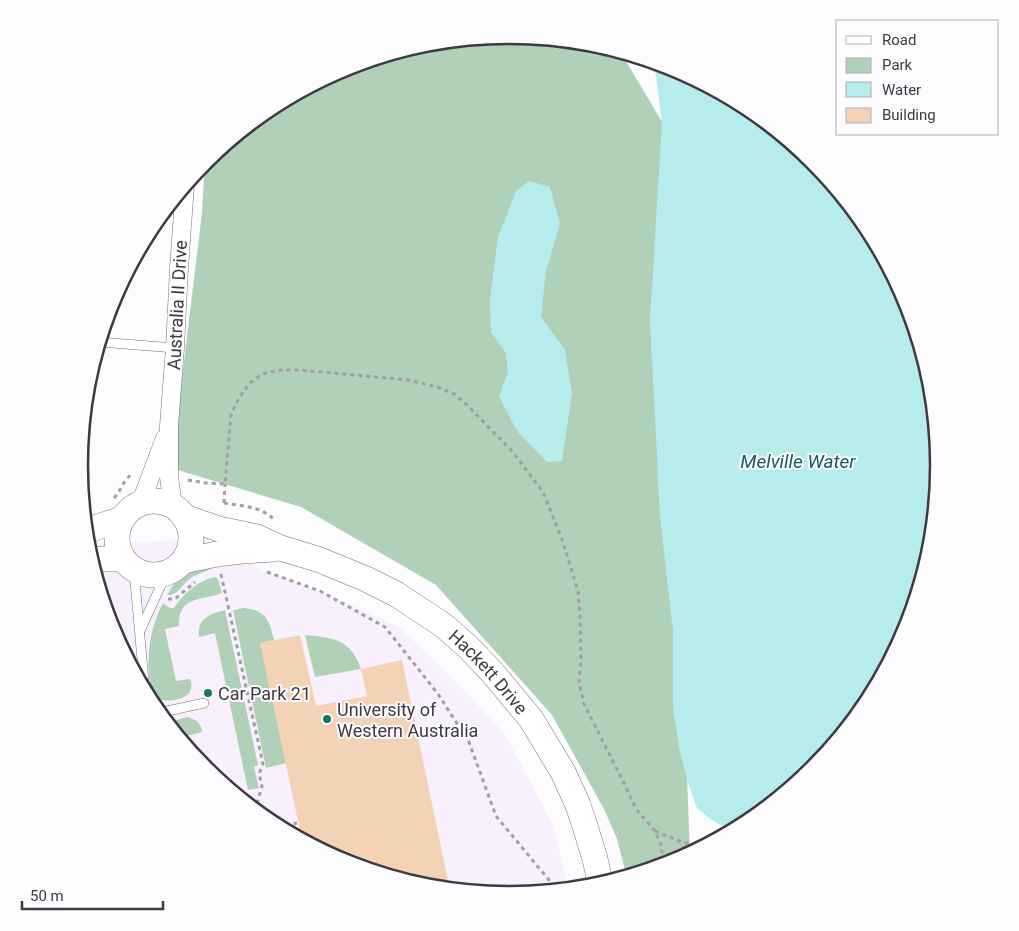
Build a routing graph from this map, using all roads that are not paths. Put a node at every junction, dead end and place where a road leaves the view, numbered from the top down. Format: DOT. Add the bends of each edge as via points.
graph roads {
  1 [pos="184,197"];
  2 [pos="106,343"];
  3 [pos="175,348"];
  4 [pos="170,426"];
  5 [pos="142,502"];
  6 [pos="116,511"];
  7 [pos="179,512"];
  8 [pos="92,526"];
  9 [pos="281,548"];
  10 [pos="99,560"];
  11 [pos="129,565"];
  12 [pos="175,567"];
  13 [pos="140,631"];
  14 [pos="144,675"];
  15 [pos="204,703"];
  16 [pos="167,711"];
  17 [pos="599,877"];
  1 -- 3 [label="street, Australia II Drive"];
  2 -- 3 [label="lane"];
  3 -- 4 [label="street, Australia II Drive"];
  4 -- 5 [label="street, Australia II Drive"];
  4 -- 7 [label="street, Australia II Drive" via="169,477"];
  5 -- 6 [label="main road" via="127,512"];
  5 -- 7 [label="main road" via="166,502"];
  6 -- 8 [label="main road"];
  6 -- 11 [label="main road" via="118,550"];
  7 -- 9 [label="main road, Hackett Drive"];
  7 -- 12 [label="main road" via="189,528 191,539 188,551"];
  9 -- 12 [label="main road, Hackett Drive" via="217,554"];
  9 -- 17 [label="main road, Hackett Drive" via="320,560 396,594 443,625 468,647 531,719 563,772 578,805"];
  10 -- 11 [label="main road"];
  11 -- 12 [label="main road" via="144,574 156,575"];
  11 -- 13 [label="lane"];
  12 -- 13 [label="lane"];
  13 -- 14 [label="lane"];
  15 -- 16 [label="lane"];
}
